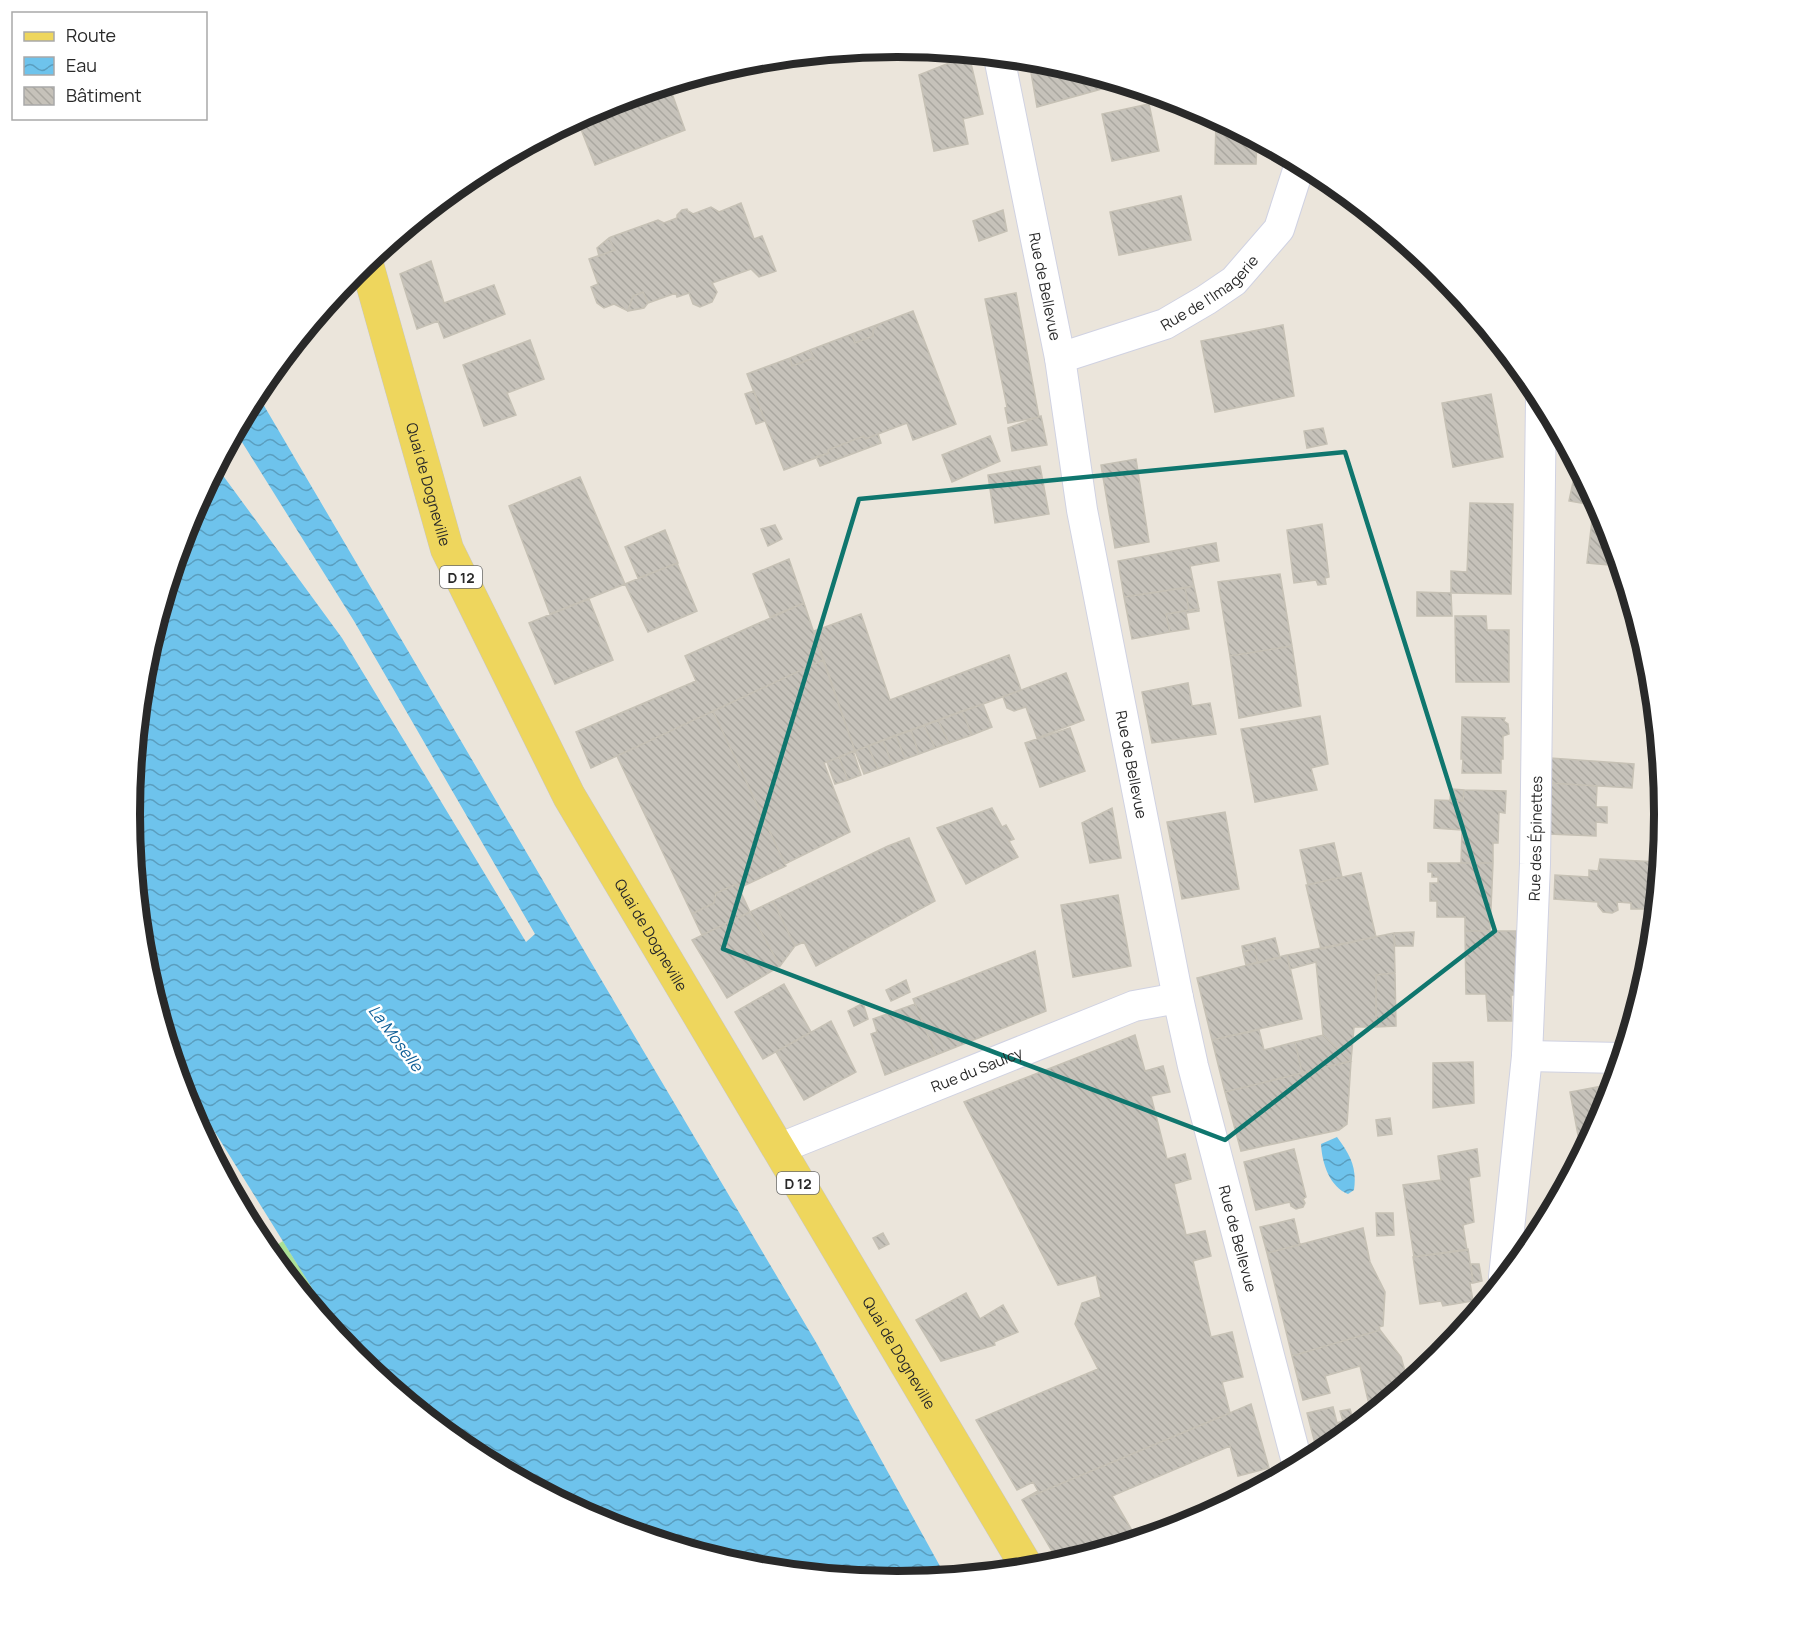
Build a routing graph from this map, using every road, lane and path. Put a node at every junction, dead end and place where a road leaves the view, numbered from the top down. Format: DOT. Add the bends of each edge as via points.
graph roads {
  1 [pos="1000,64"];
  2 [pos="1297,172"];
  3 [pos="369,271"];
  4 [pos="1060,358"];
  5 [pos="1541,417"];
  6 [pos="1178,998"];
  7 [pos="1527,1056"];
  8 [pos="1613,1058"];
  9 [pos="778,1149"];
  10 [pos="1505,1263"];
  11 [pos="1296,1457"];
  12 [pos="1023,1560"];
  1 -- 4 [label="street, Rue de Bellevue"];
  2 -- 4 [label="street, Rue de l'Imagerie" via="1279,229 1234,280 1165,324"];
  3 -- 9 [label="main road, Quai de Dogneville / D 12" via="447,549 569,796"];
  4 -- 6 [label="street, Rue de Bellevue" via="1082,510"];
  5 -- 7 [label="street, Rue des Épinettes" via="1535,864"];
  6 -- 9 [label="street, Rue du Saulcy" via="1134,1006"];
  6 -- 11 [label="street, Rue de Bellevue"];
  7 -- 8 [label="street"];
  7 -- 10 [label="street, Rue des Épinettes"];
  9 -- 12 [label="main road, Quai de Dogneville / D 12"];
}
